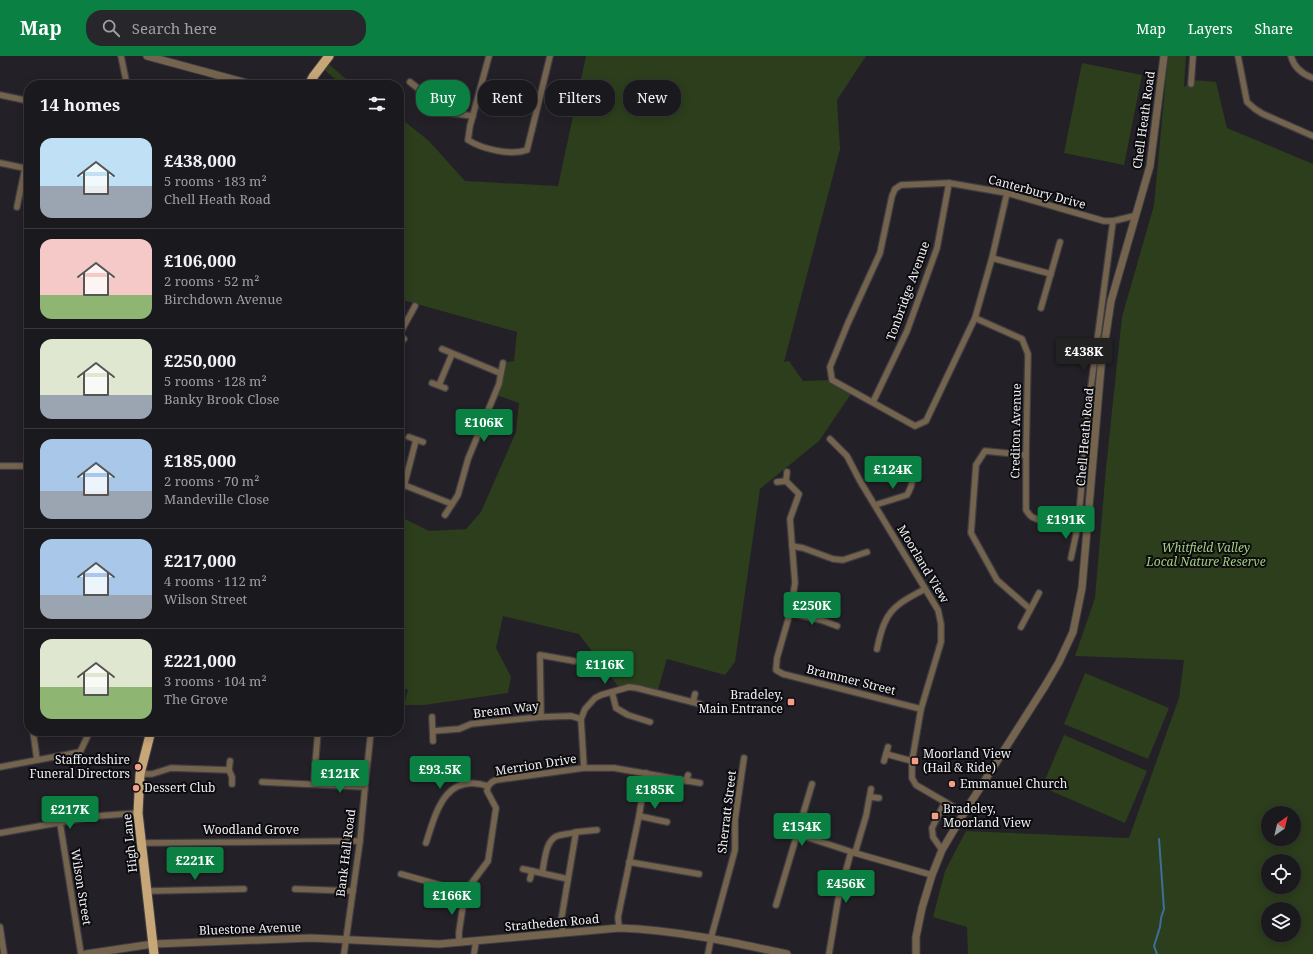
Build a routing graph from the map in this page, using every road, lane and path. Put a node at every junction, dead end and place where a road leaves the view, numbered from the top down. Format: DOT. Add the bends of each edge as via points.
graph roads {
  1 [pos="121,56"];
  2 [pos="147,56"];
  3 [pos="329,56"];
  4 [pos="489,56"];
  5 [pos="550,56"];
  6 [pos="1164,56"];
  7 [pos="1193,56"];
  8 [pos="1238,56"];
  9 [pos="1291,56"];
  10 [pos="1313,78"];
  11 [pos="126,80"];
  12 [pos="225,80"];
  13 [pos="312,80"];
  14 [pos="410,82"];
  15 [pos="1191,84"];
  16 [pos="0,95"];
  17 [pos="24,101"];
  18 [pos="473,116"];
  19 [pos="1313,136"];
  20 [pos="0,163"];
  21 [pos="24,167"];
  22 [pos="24,180"];
  23 [pos="950,183"];
  24 [pos="1007,193"];
  25 [pos="17,207"];
  26 [pos="1134,216"];
  27 [pos="1113,221"];
  28 [pos="1060,242"];
  29 [pos="992,258"];
  30 [pos="1051,274"];
  31 [pos="415,306"];
  32 [pos="1041,308"];
  33 [pos="975,318"];
  34 [pos="404,326"];
  35 [pos="442,349"];
  36 [pos="452,354"];
  37 [pos="503,363"];
  38 [pos="500,373"];
  39 [pos="432,383"];
  40 [pos="439,385"];
  41 [pos="445,388"];
  42 [pos="872,402"];
  43 [pos="409,437"];
  44 [pos="830,439"];
  45 [pos="416,440"];
  46 [pos="422,442"];
  47 [pos="1026,455"];
  48 [pos="0,466"];
  49 [pos="24,466"];
  50 [pos="903,469"];
  51 [pos="787,472"];
  52 [pos="404,478"];
  53 [pos="786,481"];
  54 [pos="777,482"];
  55 [pos="404,485"];
  56 [pos="452,504"];
  57 [pos="875,505"];
  58 [pos="445,515"];
  59 [pos="1088,525"];
  60 [pos="1078,526"];
  61 [pos="792,546"];
  62 [pos="867,552"];
  63 [pos="1071,558"];
  64 [pos="925,589"];
  65 [pos="1039,593"];
  66 [pos="1030,609"];
  67 [pos="790,613"];
  68 [pos="838,626"];
  69 [pos="1021,627"];
  70 [pos="877,649"];
  71 [pos="574,661"];
  72 [pos="612,692"];
  73 [pos="695,694"];
  74 [pos="693,702"];
  75 [pos="700,704"];
  76 [pos="921,709"];
  77 [pos="432,717"];
  78 [pos="541,717"];
  79 [pos="581,719"];
  80 [pos="650,722"];
  81 [pos="433,731"];
  82 [pos="34,736"];
  83 [pos="88,736"];
  84 [pos="150,736"];
  85 [pos="318,736"];
  86 [pos="370,736"];
  87 [pos="433,742"];
  88 [pos="888,747"];
  89 [pos="886,754"];
  90 [pos="744,758"];
  91 [pos="37,760"];
  92 [pos="230,761"];
  93 [pos="884,761"];
  94 [pos="912,761"];
  95 [pos="0,767"];
  96 [pos="584,768"];
  97 [pos="229,770"];
  98 [pos="646,773"];
  99 [pos="140,774"];
  100 [pos="262,782"];
  101 [pos="700,783"];
  102 [pos="232,784"];
  103 [pos="316,784"];
  104 [pos="812,784"];
  105 [pos="488,786"];
  106 [pos="365,787"];
  107 [pos="871,789"];
  108 [pos="870,797"];
  109 [pos="879,798"];
  110 [pos="945,802"];
  111 [pos="138,813"];
  112 [pos="964,813"];
  113 [pos="638,816"];
  114 [pos="667,822"];
  115 [pos="60,823"];
  116 [pos="597,830"];
  117 [pos="576,832"];
  118 [pos="0,833"];
  119 [pos="797,834"];
  120 [pos="360,841"];
  121 [pos="141,843"];
  122 [pos="426,843"];
  123 [pos="942,850"];
  124 [pos="853,853"];
  125 [pos="629,862"];
  126 [pos="523,869"];
  127 [pos="532,871"];
  128 [pos="542,873"];
  129 [pos="699,873"];
  130 [pos="401,874"];
  131 [pos="932,875"];
  132 [pos="530,879"];
  133 [pos="568,879"];
  134 [pos="244,889"];
  135 [pos="295,889"];
  136 [pos="147,891"];
  137 [pos="354,891"];
  138 [pos="465,892"];
  139 [pos="776,905"];
  140 [pos="0,927"];
  141 [pos="619,928"];
  142 [pos="564,933"];
  143 [pos="711,938"];
  144 [pos="347,939"];
  145 [pos="476,941"];
  146 [pos="459,942"];
  147 [pos="153,944"];
  148 [pos="4,954"];
  149 [pos="81,954"];
  150 [pos="86,954"];
  151 [pos="154,954"];
  152 [pos="344,954"];
  153 [pos="474,954"];
  154 [pos="708,954"];
  155 [pos="787,954"];
  156 [pos="829,954"];
  157 [pos="916,954"];
  1 -- 11 [label="street"];
  2 -- 12 [label="street"];
  3 -- 13 [label="main road"];
  4 -- 18 [label="street"];
  5 -- 18 [label="street" via="527,150 510,152 468,140"];
  6 -- 26 [label="street, Chell Heath Road" via="1150,166"];
  7 -- 15 [label="street"];
  8 -- 19 [label="street" via="1247,102 1263,114"];
  9 -- 10 [label="street" via="1298,69"];
  14 -- 18 [label="street" via="449,112"];
  16 -- 17 [label="street"];
  20 -- 21 [label="street"];
  22 -- 25 [label="street"];
  23 -- 24 [label="street, Canterbury Drive"];
  23 -- 42 [label="street, Tonbridge Avenue" via="937,248 907,331"];
  23 -- 42 [label="street, Canterbury Drive" via="901,185 895,189 880,252 830,367 832,380"];
  24 -- 27 [label="street, Canterbury Drive" via="1104,221"];
  24 -- 29 [label="street"];
  26 -- 27 [label="street, Canterbury Drive"];
  26 -- 59 [label="street, Chell Heath Road" via="1111,301 1101,367"];
  27 -- 60 [label="street, Chell Heath Road" via="1090,394"];
  28 -- 30 [label="street"];
  29 -- 30 [label="street"];
  29 -- 33 [label="street"];
  30 -- 32 [label="street"];
  31 -- 34 [label="street"];
  33 -- 42 [label="street" via="926,421 915,426"];
  33 -- 47 [label="street, Crediton Avenue" via="1022,339 1028,354"];
  35 -- 36 [label="street"];
  36 -- 38 [label="street"];
  36 -- 40 [label="street"];
  37 -- 38 [label="street"];
  38 -- 56 [label="street" via="499,384 468,459 458,495"];
  39 -- 40 [label="street"];
  40 -- 41 [label="street"];
  43 -- 45 [label="street"];
  44 -- 57 [label="street, Moorland View" via="847,456"];
  45 -- 46 [label="street"];
  45 -- 52 [label="street"];
  47 -- 60 [label="street, Crediton Avenue" via="1026,510 1030,516"];
  47 -- 66 [label="street" via="985,451 976,465 972,533 997,580"];
  48 -- 49 [label="street"];
  50 -- 57 [label="street" via="912,475 912,486 907,495"];
  51 -- 53 [label="street"];
  53 -- 54 [label="street"];
  53 -- 61 [label="street" via="799,494 790,519"];
  55 -- 56 [label="street"];
  56 -- 58 [label="street"];
  57 -- 64 [label="street, Moorland View"];
  59 -- 60 [label="street, Crediton Avenue"];
  59 -- 112 [label="street, Chell Heath Road" via="1082,588 1073,632 1045,686"];
  60 -- 63 [label="street, Chell Heath Road"];
  61 -- 62 [label="street" via="842,560"];
  61 -- 67 [label="street" via="795,583"];
  64 -- 70 [label="street" via="892,610 885,621"];
  64 -- 76 [label="street, Moorland View" via="938,610 941,642"];
  65 -- 66 [label="street"];
  66 -- 69 [label="street"];
  67 -- 68 [label="street"];
  67 -- 76 [label="street, Brammer Street" via="776,670 783,674"];
  71 -- 78 [label="street" via="540,655"];
  72 -- 74 [label="street" via="629,687"];
  72 -- 79 [label="street" via="595,698 585,709"];
  72 -- 80 [label="street" via="616,708"];
  73 -- 74 [label="street"];
  74 -- 75 [label="street"];
  76 -- 94 [label="street, Moorland View"];
  77 -- 81 [label="street"];
  78 -- 79 [label="street, Bream Way" via="571,716"];
  78 -- 81 [label="street, Bream Way" via="471,724 459,729"];
  79 -- 96 [label="street"];
  81 -- 87 [label="street"];
  82 -- 91 [label="street"];
  83 -- 91 [label="street" via="80,752"];
  84 -- 99 [label="main road, High Lane"];
  85 -- 103 [label="street" via="314,779"];
  86 -- 106 [label="street, Bank Hall Road"];
  88 -- 89 [label="street"];
  89 -- 93 [label="street"];
  89 -- 94 [label="street"];
  90 -- 143 [label="street, Sherratt Street" via="735,820 735,850"];
  91 -- 95 [label="street"];
  92 -- 97 [label="street"];
  94 -- 110 [label="street, Moorland View" via="912,778 916,785"];
  96 -- 98 [label="street, Merrion Drive" via="614,768"];
  96 -- 105 [label="street, Merrion Drive" via="496,780"];
  97 -- 99 [label="street" via="171,768 152,774"];
  97 -- 102 [label="street"];
  98 -- 101 [label="street, Merrion Drive" via="687,778"];
  98 -- 113 [label="street"];
  99 -- 111 [label="main road, High Lane"];
  100 -- 103 [label="street"];
  103 -- 106 [label="street"];
  104 -- 119 [label="street"];
  105 -- 122 [label="street, Merrion Drive" via="480,783 463,784 450,792 436,811"];
  105 -- 138 [label="street" via="487,790 496,808 488,861"];
  106 -- 120 [label="street, Bank Hall Road"];
  107 -- 108 [label="street"];
  108 -- 109 [label="street"];
  108 -- 124 [label="street"];
  110 -- 112 [label="street, Moorland View"];
  110 -- 123 [label="street" via="932,828 932,837"];
  111 -- 115 [label="street" via="97,816"];
  111 -- 121 [label="main road, High Lane"];
  112 -- 123 [label="street, Chell Heath Road"];
  113 -- 114 [label="street"];
  113 -- 125 [label="street"];
  115 -- 118 [label="street"];
  115 -- 149 [label="street, Wilson Street"];
  116 -- 117 [label="street"];
  117 -- 128 [label="street" via="552,839"];
  117 -- 133 [label="street"];
  119 -- 124 [label="street"];
  119 -- 139 [label="street"];
  120 -- 121 [label="street, Woodland Grove"];
  120 -- 137 [label="street, Bank Hall Road"];
  121 -- 136 [label="main road, High Lane"];
  123 -- 131 [label="street, Chell Heath Road"];
  124 -- 131 [label="street"];
  124 -- 156 [label="street" via="838,900"];
  125 -- 129 [label="street"];
  125 -- 141 [label="street" via="618,917"];
  126 -- 127 [label="street"];
  127 -- 128 [label="street"];
  127 -- 132 [label="street"];
  128 -- 133 [label="street"];
  130 -- 138 [label="street"];
  131 -- 157 [label="street, Chell Heath Road" via="916,937"];
  133 -- 142 [label="street" via="561,921"];
  134 -- 136 [label="street"];
  135 -- 137 [label="street"];
  136 -- 147 [label="main road, High Lane"];
  137 -- 144 [label="street, Bank Hall Road"];
  138 -- 146 [label="street"];
  140 -- 148 [label="street"];
  141 -- 142 [label="street, Stratheden Road"];
  141 -- 143 [label="street, Stratheden Road"];
  142 -- 145 [label="street, Stratheden Road"];
  143 -- 154 [label="street, Sherratt Street"];
  143 -- 155 [label="street, Stratheden Road"];
  144 -- 146 [label="street, Stratheden Road" via="439,944"];
  144 -- 147 [label="street, Bluestone Avenue" via="268,938"];
  144 -- 152 [label="street, Bank Hall Road"];
  145 -- 146 [label="street, Stratheden Road"];
  145 -- 153 [label="street"];
  147 -- 150 [label="street, Bluestone Avenue"];
  147 -- 151 [label="main road, High Lane"];
}
